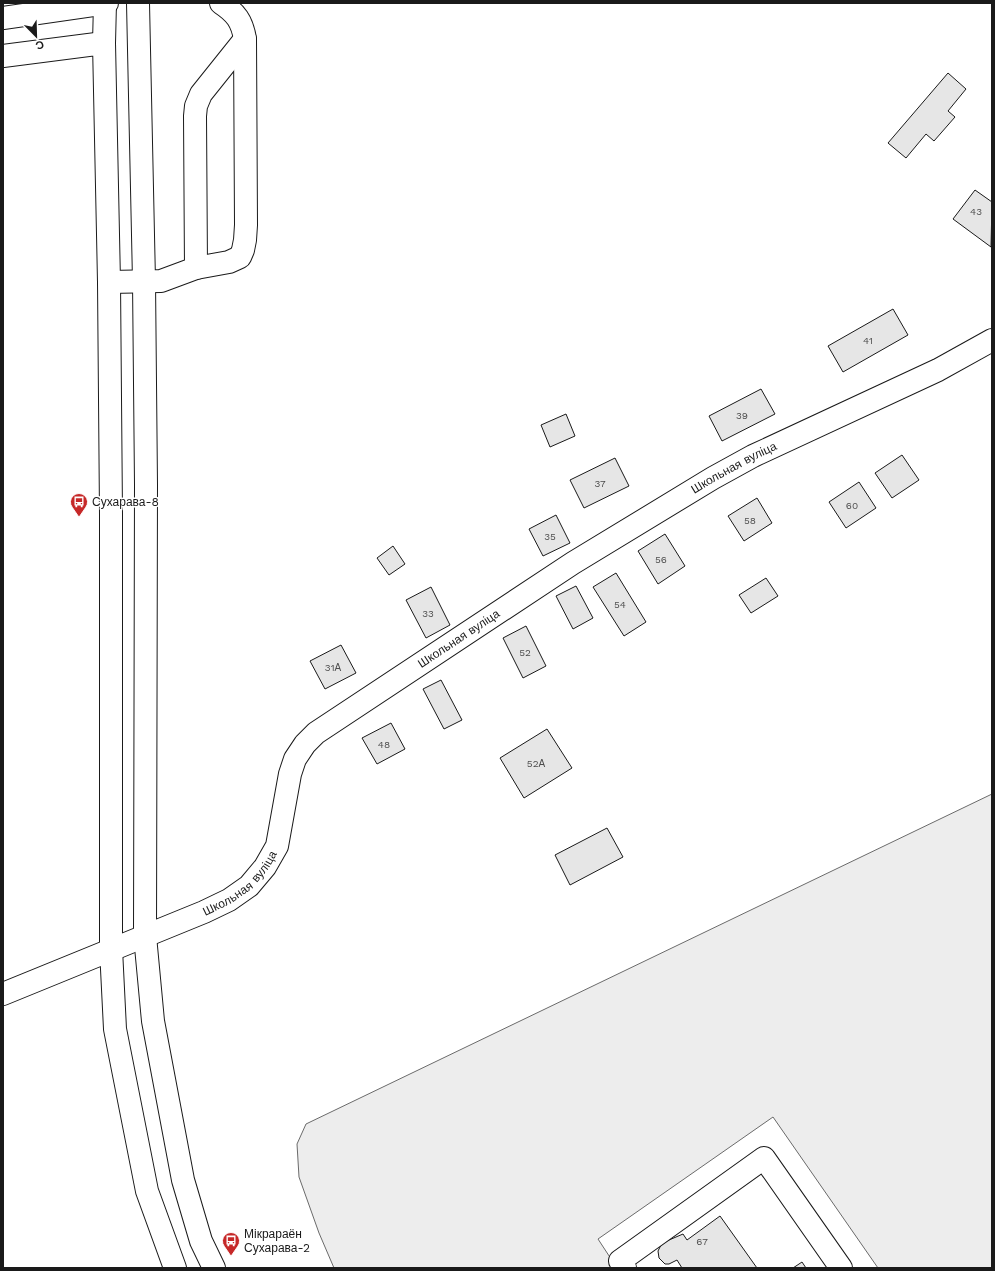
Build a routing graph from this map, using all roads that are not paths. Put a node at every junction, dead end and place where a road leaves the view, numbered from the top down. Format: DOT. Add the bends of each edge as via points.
graph roads {
  1 [pos="106,3"];
  2 [pos="138,3"];
  3 [pos="221,3"];
  4 [pos="3,18"];
  5 [pos="245,39"];
  6 [pos="104,44"];
  7 [pos="3,56"];
  8 [pos="196,268"];
  9 [pos="109,282"];
  10 [pos="144,282"];
  11 [pos="992,340"];
  12 [pos="145,936"];
  13 [pos="111,950"];
  14 [pos="3,994"];
  15 [pos="175,1268"];
  16 [pos="214,1268"];
  17 [pos="625,1268"];
  18 [pos="841,1268"];
  1 -- 4 [label="main road"];
  1 -- 6 [label="main road"];
  2 -- 10 [label="main road"];
  3 -- 5 [label="main road" via="233,12 243,27"];
  5 -- 8 [label="main road" via="201,94 196,106"];
  5 -- 8 [label="main road" via="246,240 240,257 229,262"];
  6 -- 7 [label="main road"];
  6 -- 9 [label="main road"];
  8 -- 10 [label="main road" via="161,281"];
  9 -- 10 [label="main road"];
  9 -- 13 [label="main road"];
  10 -- 12 [label="main road"];
  11 -- 12 [label="main road, Школьная вуліца" via="938,370 754,456 713,478 572,563 316,733 295,759 277,846 265,867 249,886 230,900"];
  12 -- 13 [label="main road, Школьная вуліца"];
  12 -- 16 [label="main road" via="153,1021 183,1180 201,1241"];
  13 -- 14 [label="main road, Школьная вуліца"];
  13 -- 15 [label="main road" via="115,1029 147,1191"];
  17 -- 18 [label="main road" via="620,1261 764,1158"];
}
